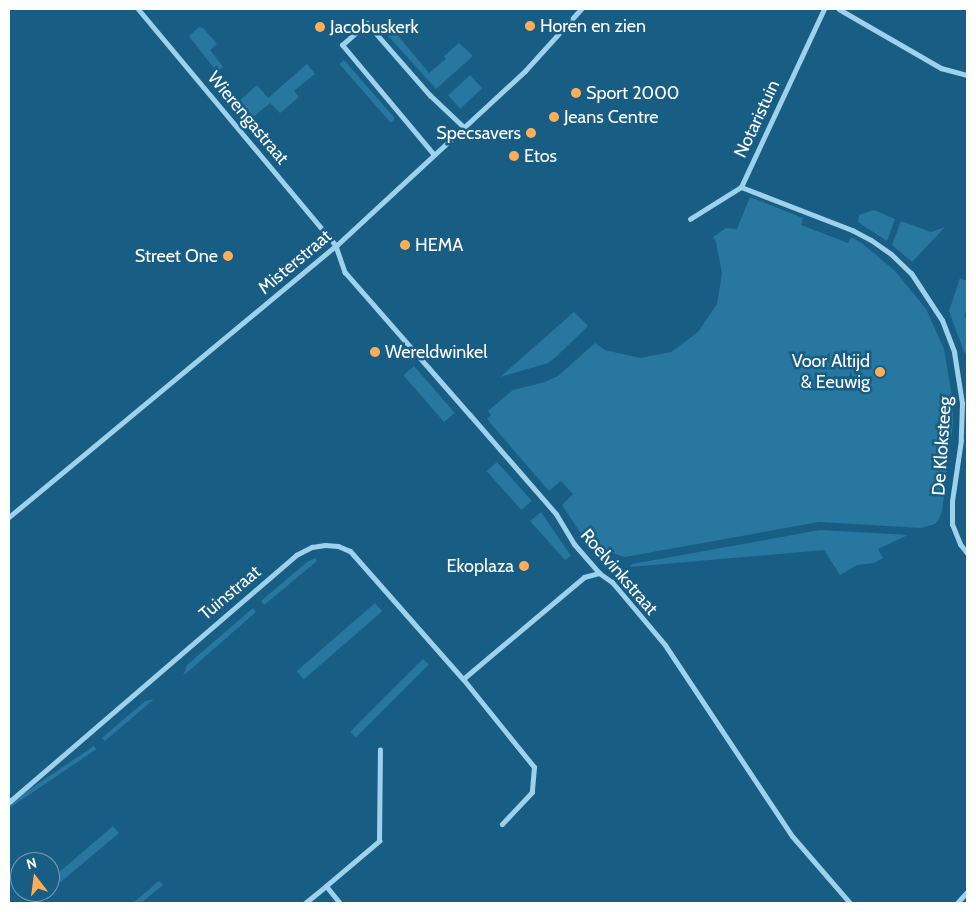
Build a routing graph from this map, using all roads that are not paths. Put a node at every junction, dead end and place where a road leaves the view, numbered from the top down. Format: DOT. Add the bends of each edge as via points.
graph roads {
  1 [pos="138,9"];
  2 [pos="580,9"];
  3 [pos="824,9"];
  4 [pos="839,9"];
  5 [pos="967,75"];
  6 [pos="464,127"];
  7 [pos="434,155"];
  8 [pos="741,187"];
  9 [pos="690,219"];
  10 [pos="336,246"];
  11 [pos="470,415"];
  12 [pos="9,517"];
  13 [pos="967,553"];
  14 [pos="599,573"];
  15 [pos="463,679"];
  16 [pos="380,750"];
  17 [pos="9,802"];
  18 [pos="502,824"];
  19 [pos="326,886"];
  20 [pos="967,892"];
  21 [pos="305,903"];
  22 [pos="340,903"];
  23 [pos="850,903"];
  24 [pos="957,903"];
  1 -- 10 [label="street, Wierengastraat"];
  2 -- 6 [label="street, Misterstraat" via="525,71"];
  3 -- 8 [label="street, Notaristuin"];
  4 -- 5 [label="street" via="941,68"];
  6 -- 7 [label="street, Misterstraat"];
  6 -- 7 [label="street" via="430,95 367,23 342,45"];
  7 -- 10 [label="street, Misterstraat"];
  8 -- 9 [label="street"];
  8 -- 13 [label="street, De Kloksteeg" via="871,240 912,273 942,320 954,352 962,403 952,524"];
  10 -- 11 [label="street, Roelvinkstraat" via="346,272"];
  10 -- 12 [label="street, Misterstraat"];
  11 -- 14 [label="street, Roelvinkstraat" via="556,514 574,544"];
  14 -- 15 [label="street" via="584,577"];
  14 -- 23 [label="street, Roelvinkstraat" via="612,582 665,645 792,836"];
  15 -- 17 [label="street, Tuinstraat" via="350,552 338,546 312,547 296,555"];
  15 -- 18 [label="street, Tuinstraat" via="534,767 532,792"];
  16 -- 19 [label="street" via="380,841"];
  19 -- 21 [label="street"];
  19 -- 22 [label="street"];
  20 -- 24 [label="street"];
}
